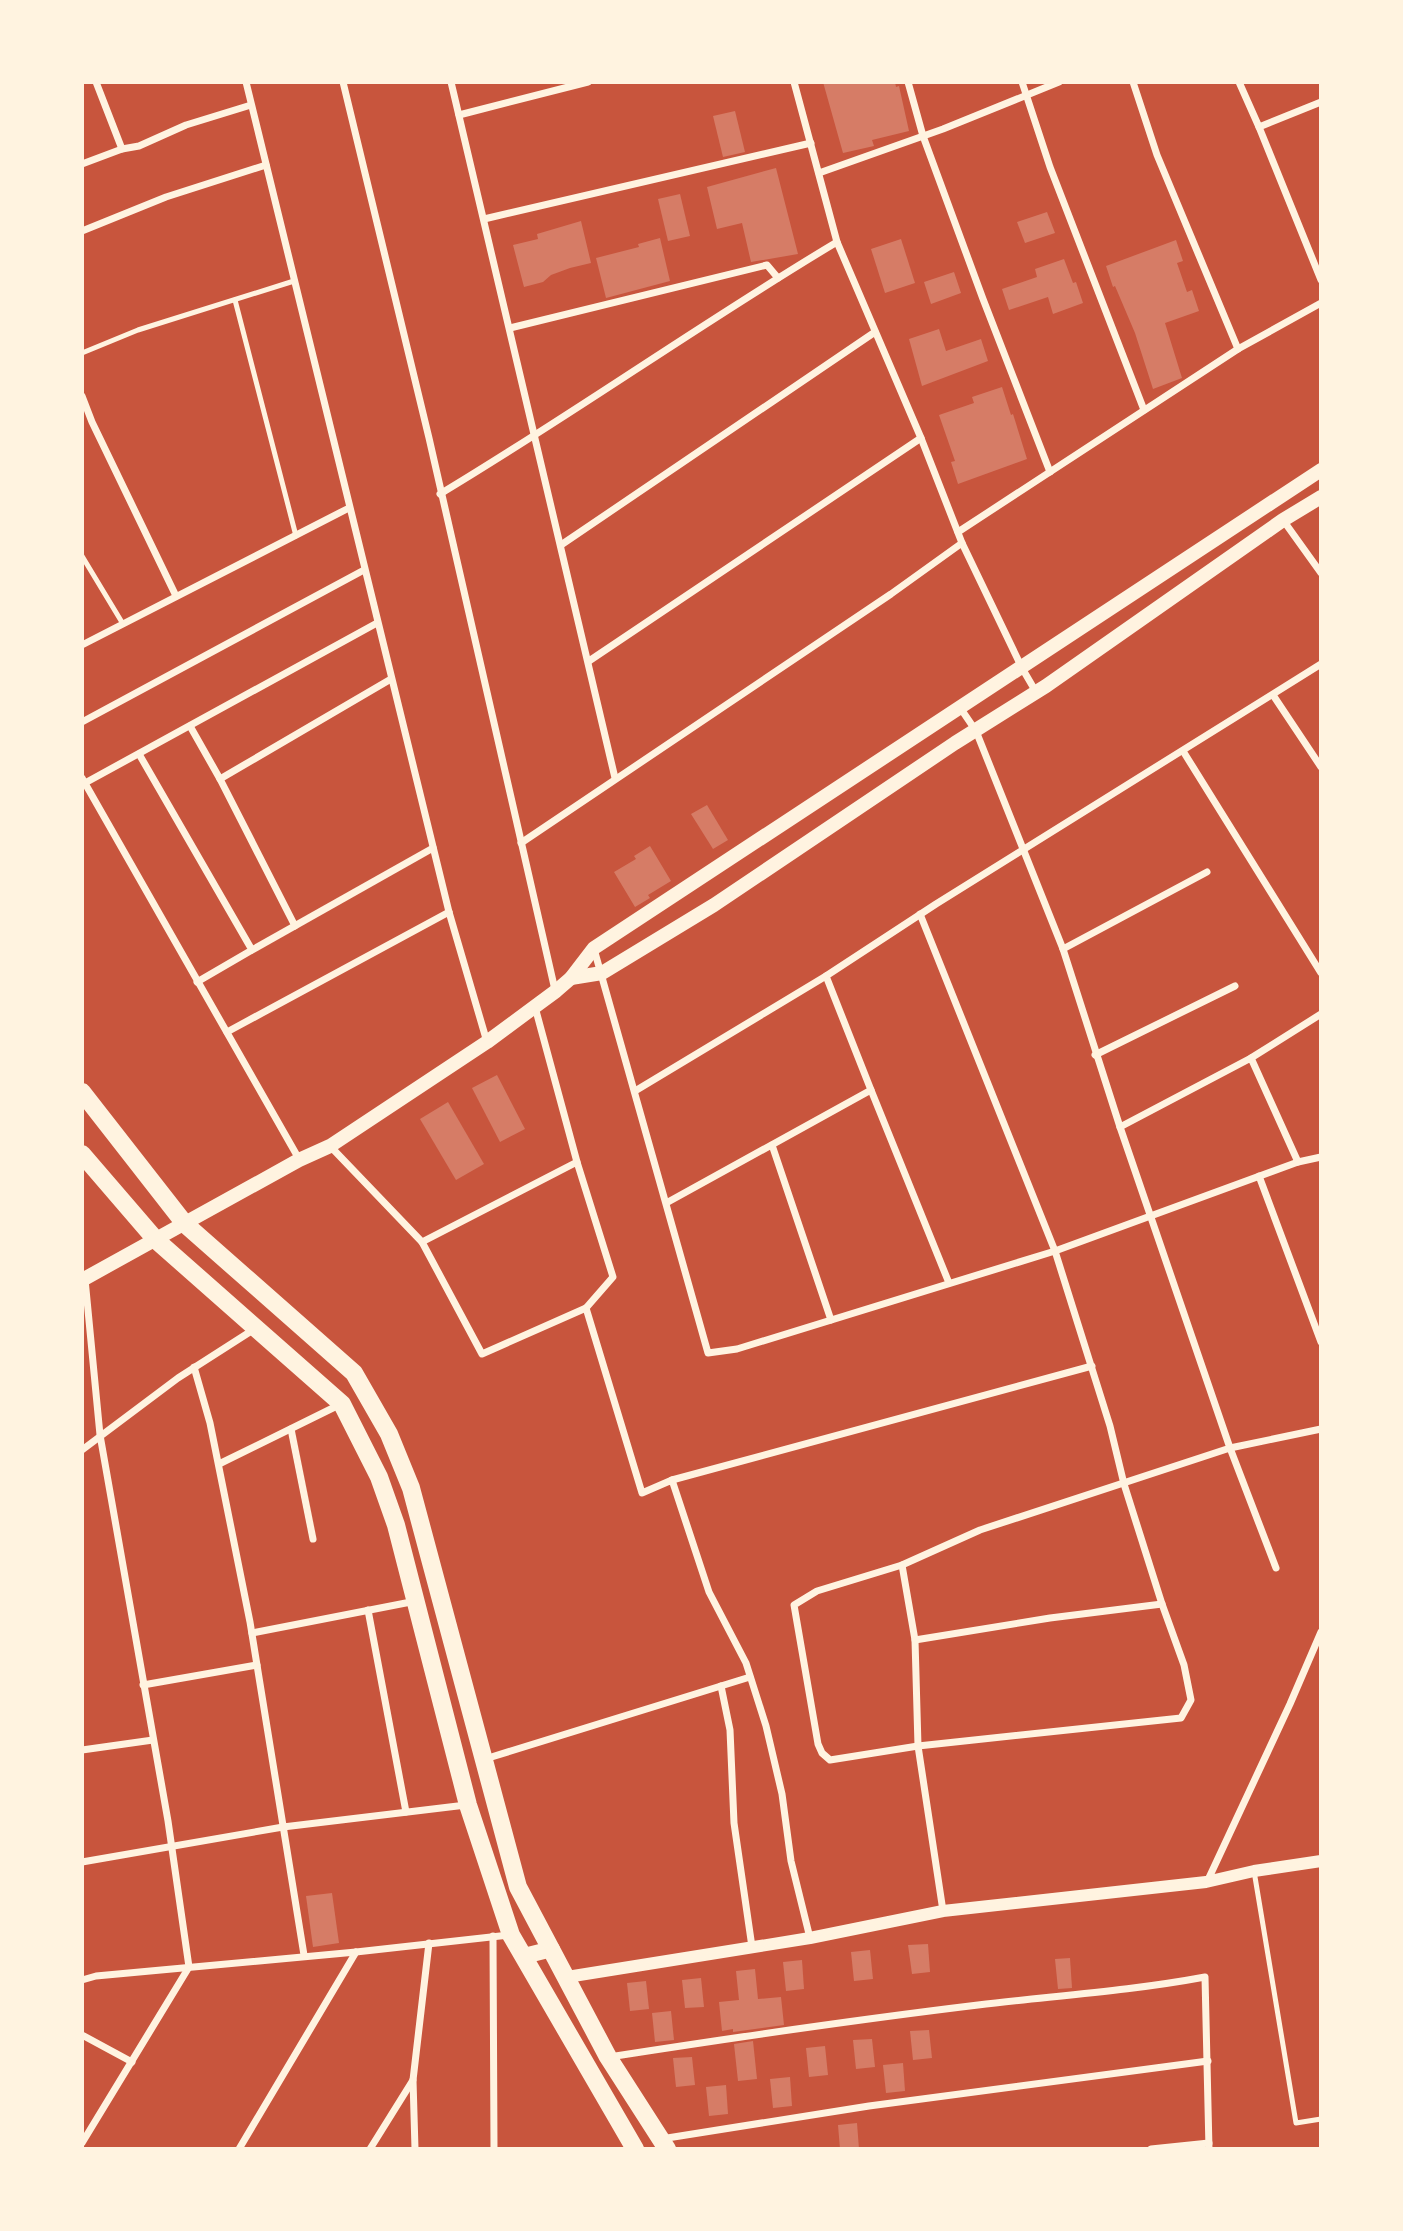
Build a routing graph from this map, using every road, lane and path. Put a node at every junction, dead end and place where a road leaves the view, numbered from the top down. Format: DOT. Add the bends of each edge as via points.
graph roads {
  1 [pos="96,82"];
  2 [pos="246,82"];
  3 [pos="343,82"];
  4 [pos="451,82"];
  5 [pos="588,82"];
  6 [pos="794,82"];
  7 [pos="908,82"];
  8 [pos="1022,82"];
  9 [pos="1059,82"];
  10 [pos="1133,82"];
  11 [pos="1239,82"];
  12 [pos="1026,96"];
  13 [pos="1321,102"];
  14 [pos="251,105"];
  15 [pos="459,115"];
  16 [pos="1259,127"];
  17 [pos="923,136"];
  18 [pos="811,143"];
  19 [pos="122,149"];
  20 [pos="82,164"];
  21 [pos="265,165"];
  22 [pos="819,173"];
  23 [pos="484,219"];
  24 [pos="82,231"];
  25 [pos="837,242"];
  26 [pos="778,278"];
  27 [pos="1321,280"];
  28 [pos="294,281"];
  29 [pos="235,300"];
  30 [pos="1321,303"];
  31 [pos="510,328"];
  32 [pos="875,332"];
  33 [pos="1238,348"];
  34 [pos="82,353"];
  35 [pos="82,396"];
  36 [pos="1144,410"];
  37 [pos="536,436"];
  38 [pos="921,438"];
  39 [pos="1321,470"];
  40 [pos="1050,472"];
  41 [pos="440,494"];
  42 [pos="1321,497"];
  43 [pos="349,508"];
  44 [pos="1283,520"];
  45 [pos="958,532"];
  46 [pos="296,536"];
  47 [pos="962,543"];
  48 [pos="561,545"];
  49 [pos="82,556"];
  50 [pos="364,570"];
  51 [pos="1321,573"];
  52 [pos="176,596"];
  53 [pos="377,623"];
  54 [pos="123,624"];
  55 [pos="82,645"];
  56 [pos="589,661"];
  57 [pos="1321,664"];
  58 [pos="1022,668"];
  59 [pos="391,679"];
  60 [pos="1036,692"];
  61 [pos="1273,695"];
  62 [pos="961,709"];
  63 [pos="82,722"];
  64 [pos="190,726"];
  65 [pos="976,731"];
  66 [pos="1183,751"];
  67 [pos="139,754"];
  68 [pos="1321,767"];
  69 [pos="615,778"];
  70 [pos="220,779"];
  71 [pos="84,781"];
  72 [pos="520,843"];
  73 [pos="433,848"];
  74 [pos="1024,850"];
  75 [pos="1207,872"];
  76 [pos="449,912"];
  77 [pos="920,914"];
  78 [pos="295,926"];
  79 [pos="594,948"];
  80 [pos="1063,949"];
  81 [pos="252,950"];
  82 [pos="603,973"];
  83 [pos="1321,974"];
  84 [pos="826,976"];
  85 [pos="570,978"];
  86 [pos="197,982"];
  87 [pos="1235,986"];
  88 [pos="556,991"];
  89 [pos="535,1007"];
  90 [pos="1321,1014"];
  91 [pos="227,1032"];
  92 [pos="487,1042"];
  93 [pos="1096,1055"];
  94 [pos="1251,1058"];
  95 [pos="870,1090"];
  96 [pos="82,1091"];
  97 [pos="635,1091"];
  98 [pos="1120,1127"];
  99 [pos="772,1145"];
  100 [pos="330,1146"];
  101 [pos="82,1154"];
  102 [pos="1321,1157"];
  103 [pos="299,1160"];
  104 [pos="577,1161"];
  105 [pos="1298,1162"];
  106 [pos="1259,1176"];
  107 [pos="667,1202"];
  108 [pos="1150,1216"];
  109 [pos="185,1224"];
  110 [pos="156,1240"];
  111 [pos="422,1242"];
  112 [pos="1055,1251"];
  113 [pos="84,1279"];
  114 [pos="949,1283"];
  115 [pos="586,1308"];
  116 [pos="831,1320"];
  117 [pos="257,1328"];
  118 [pos="1321,1342"];
  119 [pos="1091,1366"];
  120 [pos="194,1367"];
  121 [pos="342,1404"];
  122 [pos="291,1429"];
  123 [pos="1321,1429"];
  124 [pos="100,1436"];
  125 [pos="1230,1448"];
  126 [pos="82,1450"];
  127 [pos="219,1464"];
  128 [pos="672,1480"];
  129 [pos="1124,1484"];
  130 [pos="313,1539"];
  131 [pos="902,1564"];
  132 [pos="1276,1568"];
  133 [pos="416,1601"];
  134 [pos="1162,1604"];
  135 [pos="368,1610"];
  136 [pos="1321,1632"];
  137 [pos="252,1633"];
  138 [pos="915,1640"];
  139 [pos="257,1665"];
  140 [pos="750,1677"];
  141 [pos="143,1685"];
  142 [pos="721,1686"];
  143 [pos="153,1740"];
  144 [pos="918,1746"];
  145 [pos="82,1750"];
  146 [pos="484,1759"];
  147 [pos="468,1805"];
  148 [pos="407,1812"];
  149 [pos="283,1827"];
  150 [pos="171,1846"];
  151 [pos="1321,1861"];
  152 [pos="82,1862"];
  153 [pos="1254,1871"];
  154 [pos="1206,1882"];
  155 [pos="943,1911"];
  156 [pos="502,1936"];
  157 [pos="810,1938"];
  158 [pos="429,1943"];
  159 [pos="752,1947"];
  160 [pos="552,1949"];
  161 [pos="356,1952"];
  162 [pos="304,1955"];
  163 [pos="524,1956"];
  164 [pos="189,1966"];
  165 [pos="567,1977"];
  166 [pos="82,1980"];
  167 [pos="82,2035"];
  168 [pos="608,2057"];
  169 [pos="1208,2061"];
  170 [pos="132,2062"];
  171 [pos="413,2080"];
  172 [pos="1321,2119"];
  173 [pos="82,2143"];
  174 [pos="664,2144"];
  175 [pos="1209,2146"];
  176 [pos="239,2149"];
  177 [pos="370,2149"];
  178 [pos="415,2149"];
  179 [pos="494,2149"];
  180 [pos="635,2149"];
  181 [pos="1152,2149"];
  1 -- 19 [label="street"];
  2 -- 14 [label="street"];
  3 -- 41 [label="street"];
  4 -- 15 [label="street"];
  5 -- 15 [label="street"];
  6 -- 18 [label="street"];
  7 -- 17 [label="street"];
  8 -- 12 [label="street"];
  9 -- 12 [label="street"];
  10 -- 33 [label="street" via="1157,155"];
  11 -- 16 [label="street"];
  12 -- 17 [label="street"];
  12 -- 36 [label="street"];
  13 -- 16 [label="street"];
  14 -- 19 [label="street"];
  14 -- 21 [label="street"];
  15 -- 23 [label="street"];
  16 -- 27 [label="street"];
  17 -- 22 [label="street"];
  17 -- 40 [label="street"];
  18 -- 22 [label="street"];
  18 -- 23 [label="street"];
  19 -- 20 [label="street"];
  21 -- 24 [label="street"];
  21 -- 28 [label="street"];
  22 -- 25 [label="street"];
  23 -- 31 [label="street"];
  25 -- 26 [label="street"];
  25 -- 32 [label="street"];
  26 -- 31 [label="street" via="767,265"];
  26 -- 37 [label="street"];
  28 -- 29 [label="lane"];
  28 -- 43 [label="street"];
  29 -- 34 [label="lane"];
  29 -- 46 [label="lane"];
  30 -- 33 [label="street"];
  31 -- 37 [label="street"];
  32 -- 38 [label="street"];
  32 -- 48 [label="street"];
  33 -- 36 [label="street"];
  35 -- 52 [label="street"];
  36 -- 40 [label="street"];
  37 -- 41 [label="street"];
  37 -- 48 [label="street"];
  38 -- 45 [label="street"];
  38 -- 56 [label="street"];
  39 -- 58 [label="main road"];
  40 -- 45 [label="street"];
  41 -- 72 [label="street"];
  42 -- 44 [label="main road"];
  43 -- 46 [label="street"];
  43 -- 50 [label="street"];
  44 -- 51 [label="street"];
  44 -- 60 [label="main road"];
  45 -- 47 [label="street"];
  46 -- 52 [label="street"];
  47 -- 58 [label="street"];
  47 -- 69 [label="street"];
  48 -- 56 [label="street"];
  49 -- 54 [label="lane"];
  50 -- 53 [label="street"];
  50 -- 63 [label="street"];
  52 -- 54 [label="street"];
  53 -- 59 [label="street"];
  53 -- 64 [label="street"];
  54 -- 55 [label="street"];
  56 -- 69 [label="street"];
  57 -- 61 [label="street"];
  58 -- 60 [label="street"];
  58 -- 62 [label="main road"];
  59 -- 70 [label="street"];
  59 -- 73 [label="street"];
  60 -- 65 [label="main road"];
  61 -- 66 [label="street"];
  61 -- 68 [label="street"];
  62 -- 65 [label="street"];
  62 -- 79 [label="main road"];
  64 -- 67 [label="street"];
  64 -- 70 [label="street"];
  65 -- 74 [label="street"];
  65 -- 82 [label="main road"];
  66 -- 74 [label="street"];
  66 -- 83 [label="street"];
  67 -- 71 [label="street"];
  67 -- 81 [label="street"];
  69 -- 72 [label="street"];
  70 -- 78 [label="street"];
  71 -- 86 [label="street"];
  72 -- 88 [label="street"];
  73 -- 76 [label="street"];
  73 -- 78 [label="street"];
  74 -- 77 [label="street"];
  74 -- 80 [label="street"];
  75 -- 80 [label="street"];
  76 -- 91 [label="street"];
  76 -- 92 [label="street"];
  77 -- 84 [label="street"];
  77 -- 112 [label="street"];
  78 -- 81 [label="street"];
  79 -- 82 [label="street"];
  79 -- 85 [label="main road"];
  80 -- 93 [label="street"];
  81 -- 86 [label="street"];
  82 -- 85 [label="main road"];
  82 -- 97 [label="street"];
  84 -- 95 [label="street"];
  84 -- 97 [label="street"];
  85 -- 88 [label="main road"];
  86 -- 91 [label="street"];
  87 -- 93 [label="street"];
  88 -- 89 [label="main road"];
  89 -- 92 [label="main road"];
  89 -- 104 [label="street"];
  90 -- 94 [label="street"];
  91 -- 103 [label="street"];
  92 -- 100 [label="main road"];
  93 -- 98 [label="street"];
  94 -- 98 [label="street"];
  94 -- 105 [label="street"];
  95 -- 99 [label="street"];
  95 -- 114 [label="street"];
  96 -- 109 [label="highway"];
  97 -- 107 [label="street"];
  98 -- 108 [label="street"];
  99 -- 107 [label="street"];
  99 -- 116 [label="street"];
  100 -- 103 [label="main road"];
  100 -- 111 [label="street"];
  101 -- 110 [label="highway"];
  102 -- 105 [label="street"];
  103 -- 109 [label="main road"];
  104 -- 111 [label="street"];
  104 -- 115 [label="street" via="613,1278"];
  105 -- 106 [label="street"];
  106 -- 108 [label="street"];
  106 -- 118 [label="street"];
  107 -- 116 [label="street" via="708,1353 737,1349"];
  108 -- 112 [label="street"];
  108 -- 125 [label="street"];
  109 -- 110 [label="main road"];
  109 -- 146 [label="highway" via="354,1373 388,1433 411,1488"];
  110 -- 113 [label="main road"];
  110 -- 117 [label="highway"];
  111 -- 115 [label="street" via="482,1354"];
  112 -- 114 [label="street"];
  112 -- 119 [label="street"];
  113 -- 124 [label="street"];
  114 -- 116 [label="street"];
  115 -- 128 [label="street" via="642,1493"];
  117 -- 120 [label="street"];
  117 -- 121 [label="highway"];
  119 -- 128 [label="street"];
  119 -- 129 [label="street"];
  120 -- 124 [label="street"];
  120 -- 127 [label="street"];
  121 -- 122 [label="street"];
  121 -- 133 [label="highway" via="379,1477"];
  122 -- 127 [label="street"];
  122 -- 130 [label="street"];
  123 -- 125 [label="street"];
  124 -- 126 [label="street"];
  124 -- 141 [label="street"];
  125 -- 129 [label="street"];
  125 -- 132 [label="street"];
  127 -- 137 [label="street"];
  128 -- 140 [label="street" via="709,1592"];
  129 -- 131 [label="street" via="980,1530"];
  129 -- 134 [label="street"];
  131 -- 138 [label="street"];
  131 -- 144 [label="street" via="817,1591 794,1605 822,1754 831,1760"];
  133 -- 135 [label="street"];
  133 -- 147 [label="highway"];
  134 -- 138 [label="street"];
  134 -- 144 [label="street" via="1191,1700 1181,1717"];
  135 -- 137 [label="street"];
  135 -- 148 [label="street"];
  136 -- 154 [label="street"];
  137 -- 139 [label="street"];
  138 -- 144 [label="street"];
  139 -- 141 [label="street"];
  139 -- 149 [label="street"];
  140 -- 142 [label="street"];
  140 -- 157 [label="street" via="782,1794 791,1861"];
  141 -- 143 [label="street"];
  142 -- 146 [label="street"];
  142 -- 159 [label="street" via="730,1730 734,1823"];
  143 -- 145 [label="street"];
  143 -- 150 [label="street"];
  144 -- 155 [label="street"];
  146 -- 160 [label="highway" via="518,1887"];
  147 -- 148 [label="street"];
  147 -- 156 [label="highway"];
  148 -- 149 [label="street"];
  149 -- 150 [label="street"];
  149 -- 162 [label="street"];
  150 -- 152 [label="street"];
  150 -- 164 [label="street"];
  151 -- 153 [label="street"];
  153 -- 154 [label="street"];
  153 -- 172 [label="lane" via="1296,2123"];
  154 -- 155 [label="street"];
  155 -- 157 [label="street"];
  156 -- 158 [label="street"];
  156 -- 163 [label="highway"];
  156 -- 179 [label="street"];
  157 -- 159 [label="street"];
  158 -- 161 [label="street"];
  158 -- 171 [label="street"];
  159 -- 165 [label="street"];
  160 -- 163 [label="main road"];
  160 -- 165 [label="highway"];
  161 -- 162 [label="street"];
  161 -- 176 [label="street"];
  162 -- 164 [label="street"];
  163 -- 180 [label="highway"];
  164 -- 166 [label="street"];
  164 -- 170 [label="street"];
  165 -- 168 [label="highway"];
  167 -- 170 [label="street"];
  168 -- 169 [label="street" via="1205,1977"];
  168 -- 174 [label="highway"];
  169 -- 174 [label="street" via="869,2106"];
  169 -- 175 [label="street"];
  170 -- 173 [label="street"];
  171 -- 177 [label="street"];
  171 -- 178 [label="street"];
  175 -- 181 [label="street"];
}
